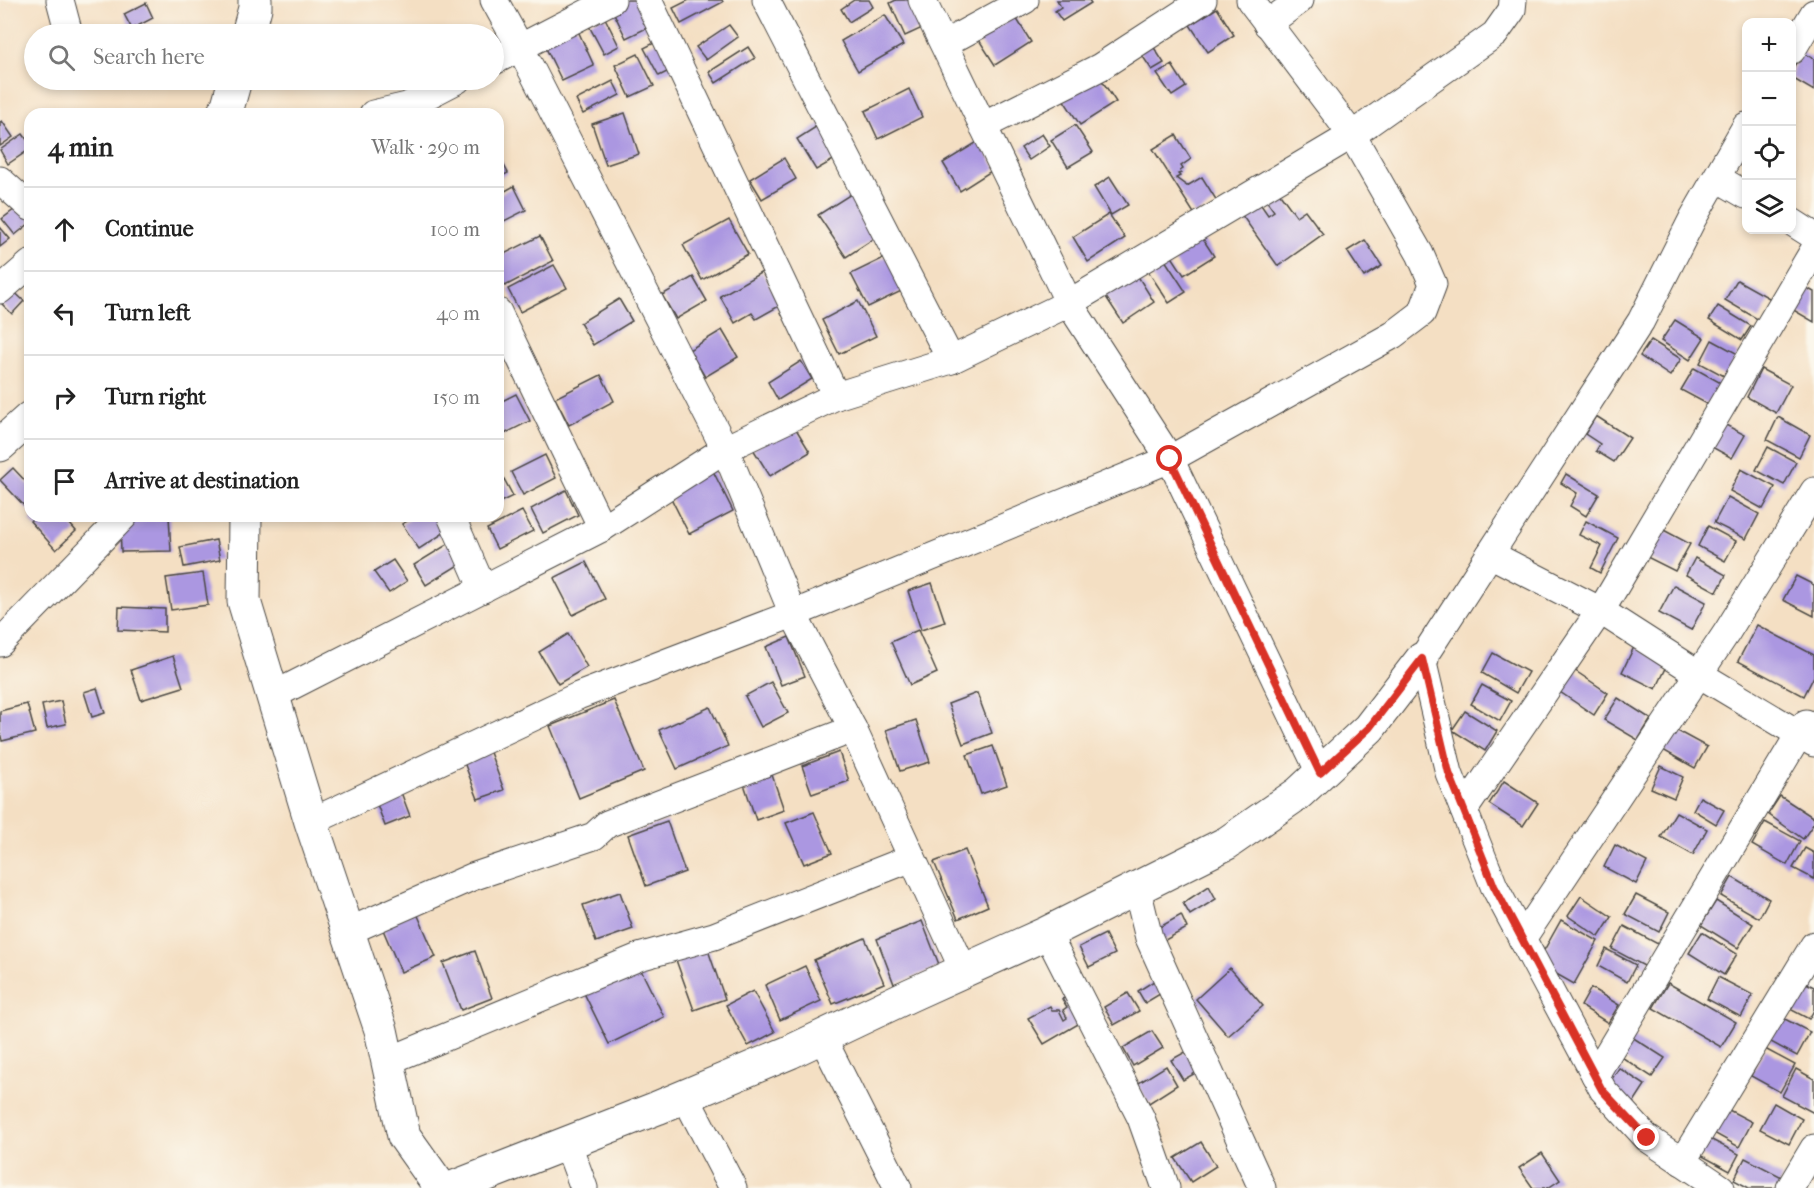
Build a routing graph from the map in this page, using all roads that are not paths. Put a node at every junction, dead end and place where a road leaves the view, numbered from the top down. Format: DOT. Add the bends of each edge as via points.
graph roads {
  1 [pos="60,0"];
  2 [pos="255,0"];
  3 [pos="494,0"];
  4 [pos="612,0"];
  5 [pos="648,0"];
  6 [pos="766,0"];
  7 [pos="922,0"];
  8 [pos="1025,0"];
  9 [pos="1203,0"];
  10 [pos="1250,0"];
  11 [pos="1300,0"];
  12 [pos="1513,0"];
  13 [pos="1814,13"];
  14 [pos="66,24"];
  15 [pos="251,24"];
  16 [pos="1267,24"];
  17 [pos="1796,42"];
  18 [pos="944,44"];
  19 [pos="520,47"];
  20 [pos="504,56"];
  21 [pos="231,90"];
  22 [pos="438,90"];
  23 [pos="225,108"];
  24 [pos="404,108"];
  25 [pos="983,126"];
  26 [pos="1742,133"];
  27 [pos="1352,135"];
  28 [pos="1717,178"];
  29 [pos="0,180"];
  30 [pos="1742,193"];
  31 [pos="24,202"];
  32 [pos="1796,225"];
  33 [pos="1814,236"];
  34 [pos="1814,250"];
  35 [pos="24,269"];
  36 [pos="0,290"];
  37 [pos="1070,303"];
  38 [pos="504,324"];
  39 [pos="951,360"];
  40 [pos="836,396"];
  41 [pos="24,423"];
  42 [pos="0,445"];
  43 [pos="725,449"];
  44 [pos="1170,459"];
  45 [pos="1814,492"];
  46 [pos="118,522"];
  47 [pos="245,522"];
  48 [pos="455,522"];
  49 [pos="602,528"];
  50 [pos="1494,548"];
  51 [pos="483,589"];
  52 [pos="1604,606"];
  53 [pos="793,614"];
  54 [pos="0,644"];
  55 [pos="1422,659"];
  56 [pos="1703,668"];
  57 [pos="272,696"];
  58 [pos="853,729"];
  59 [pos="1808,732"];
  60 [pos="1320,773"];
  61 [pos="1464,810"];
  62 [pos="311,822"];
  63 [pos="912,858"];
  64 [pos="1137,889"];
  65 [pos="349,931"];
  66 [pos="1047,933"];
  67 [pos="1522,939"];
  68 [pos="1814,945"];
  69 [pos="964,970"];
  70 [pos="822,1036"];
  71 [pos="388,1061"];
  72 [pos="1595,1075"];
  73 [pos="685,1096"];
  74 [pos="567,1142"];
  75 [pos="1814,1148"];
  76 [pos="1682,1162"];
  77 [pos="441,1188"];
  78 [pos="452,1188"];
  79 [pos="584,1188"];
  80 [pos="733,1188"];
  81 [pos="898,1188"];
  82 [pos="1166,1188"];
  83 [pos="1262,1188"];
  84 [pos="1721,1188"];
  85 [pos="1790,1188"];
  1 -- 14 [label="street"];
  2 -- 15 [label="street"];
  3 -- 19 [label="street"];
  4 -- 19 [label="street"];
  5 -- 40 [label="street"];
  6 -- 39 [label="street"];
  7 -- 18 [label="street"];
  8 -- 18 [label="street"];
  9 -- 25 [label="street" via="1100,67"];
  10 -- 16 [label="street"];
  11 -- 16 [label="street"];
  12 -- 27 [label="street" via="1512,10 1495,34"];
  13 -- 17 [label="street"];
  16 -- 27 [label="street"];
  18 -- 25 [label="street"];
  19 -- 20 [label="street"];
  19 -- 43 [label="street"];
  21 -- 23 [label="street"];
  22 -- 24 [label="street"];
  25 -- 37 [label="street"];
  26 -- 28 [label="street"];
  27 -- 37 [label="street"];
  27 -- 44 [label="street" via="1433,284 1422,313 1393,335"];
  28 -- 30 [label="street"];
  28 -- 50 [label="street" via="1641,321"];
  29 -- 31 [label="street"];
  32 -- 33 [label="street"];
  34 -- 52 [label="street"];
  35 -- 36 [label="street"];
  37 -- 39 [label="street"];
  37 -- 44 [label="street"];
  38 -- 49 [label="street"];
  39 -- 40 [label="street"];
  40 -- 43 [label="street"];
  41 -- 42 [label="street"];
  43 -- 49 [label="street"];
  43 -- 53 [label="street"];
  44 -- 53 [label="street"];
  44 -- 60 [label="street"];
  45 -- 56 [label="street"];
  46 -- 54 [label="street"];
  47 -- 57 [label="street" via="244,601"];
  48 -- 51 [label="street"];
  49 -- 51 [label="street"];
  50 -- 52 [label="street"];
  50 -- 55 [label="street"];
  51 -- 57 [label="street"];
  52 -- 56 [label="street"];
  52 -- 61 [label="street"];
  53 -- 58 [label="street"];
  53 -- 62 [label="street" via="578,696"];
  55 -- 60 [label="street" via="1369,728"];
  55 -- 61 [label="street" via="1449,773"];
  56 -- 59 [label="street"];
  56 -- 67 [label="street"];
  57 -- 62 [label="street"];
  58 -- 63 [label="street"];
  58 -- 65 [label="street" via="607,824 594,836 472,877"];
  59 -- 72 [label="street"];
  60 -- 64 [label="street" via="1299,793 1227,843"];
  61 -- 67 [label="street" via="1494,886"];
  62 -- 65 [label="street"];
  63 -- 69 [label="street"];
  63 -- 71 [label="street" via="714,936 639,957"];
  64 -- 66 [label="street"];
  64 -- 83 [label="street" via="1149,938"];
  65 -- 71 [label="street"];
  66 -- 69 [label="street"];
  66 -- 82 [label="street" via="1141,1118"];
  67 -- 72 [label="street"];
  68 -- 76 [label="street"];
  69 -- 70 [label="street"];
  70 -- 73 [label="street"];
  70 -- 81 [label="street"];
  71 -- 77 [label="street" via="404,1136"];
  72 -- 76 [label="street" via="1602,1090 1647,1138"];
  73 -- 74 [label="street"];
  73 -- 80 [label="street"];
  74 -- 78 [label="street"];
  74 -- 79 [label="street"];
  75 -- 85 [label="street"];
  76 -- 84 [label="street"];
}
